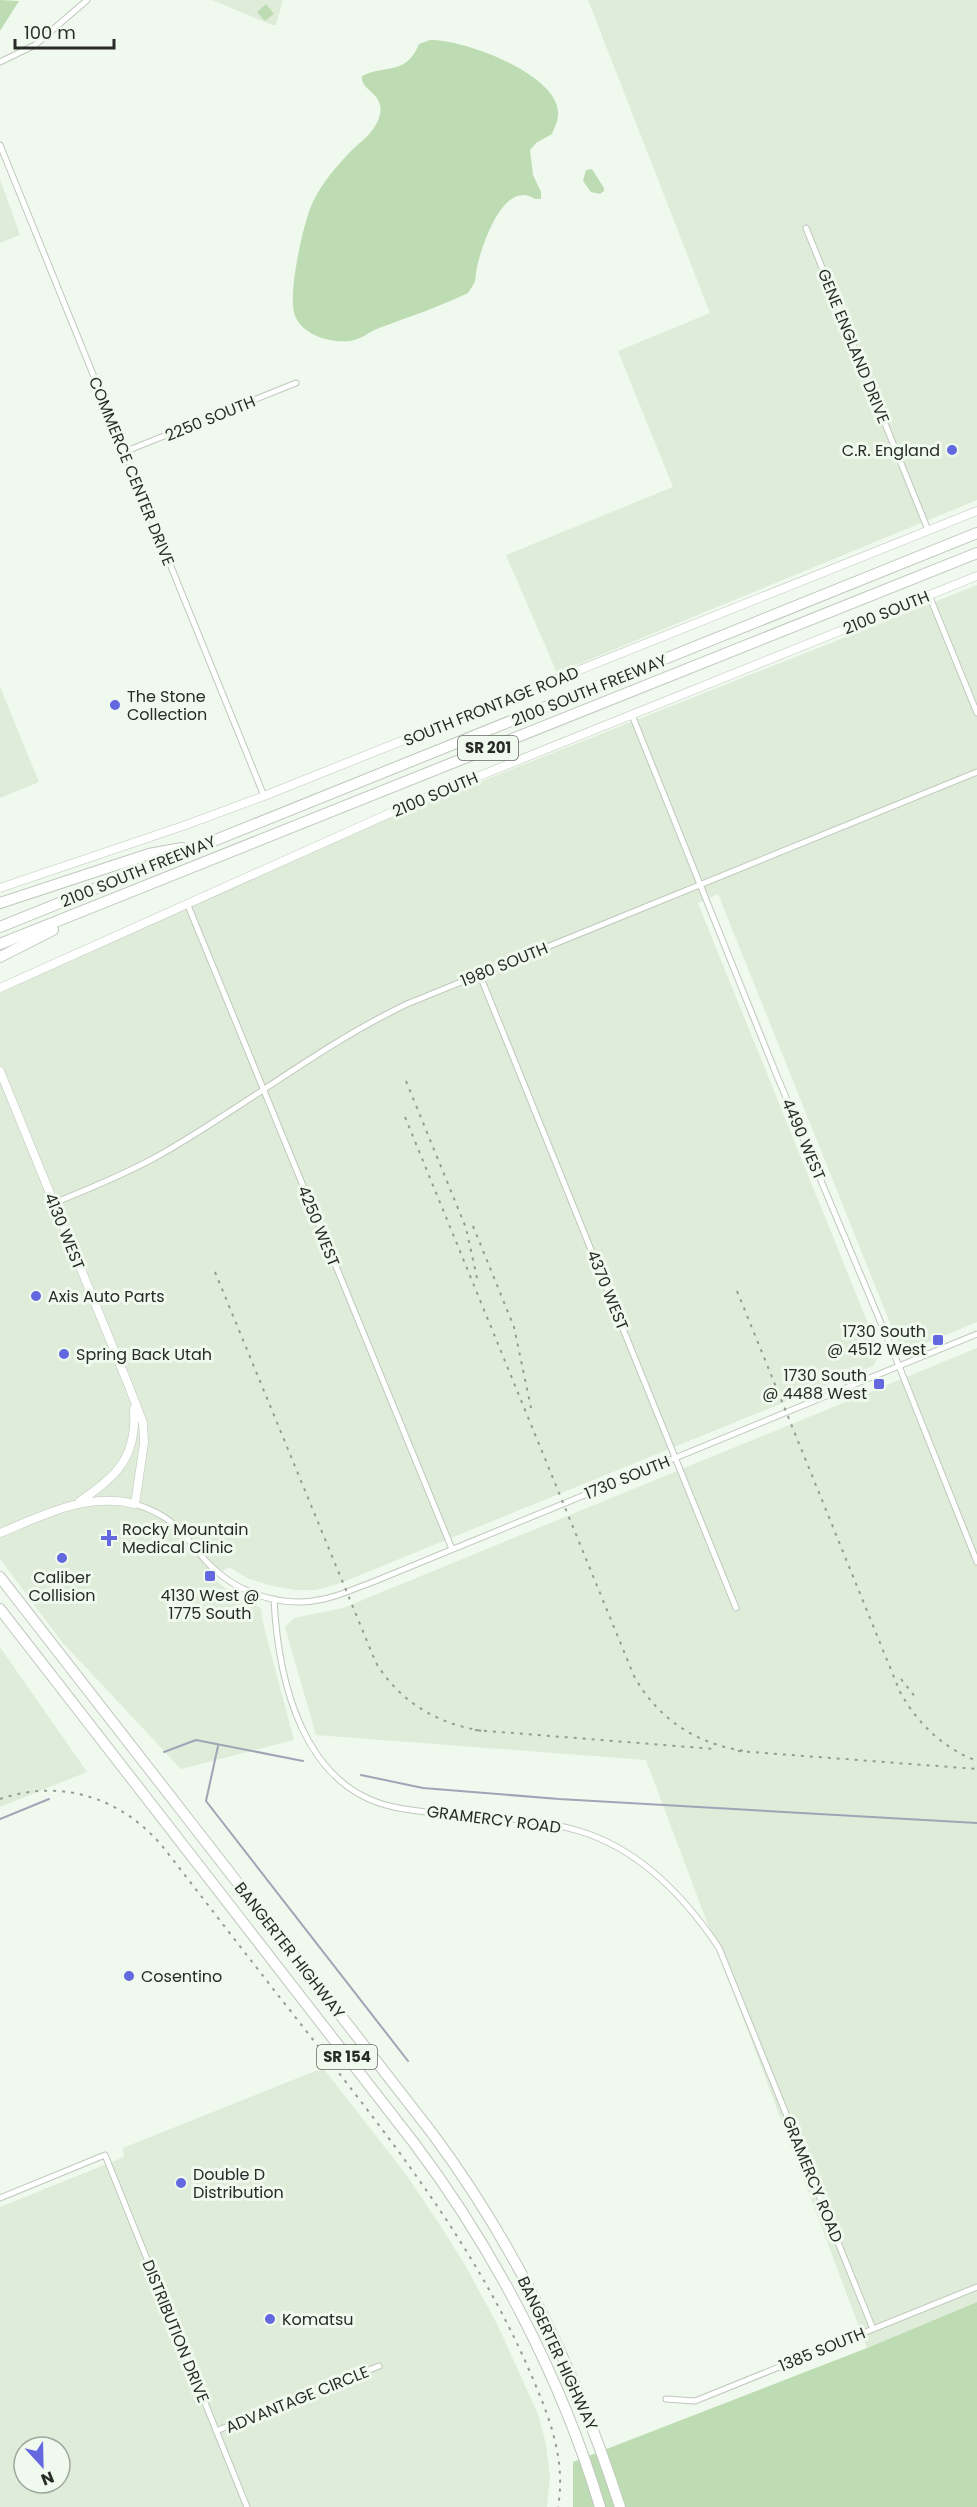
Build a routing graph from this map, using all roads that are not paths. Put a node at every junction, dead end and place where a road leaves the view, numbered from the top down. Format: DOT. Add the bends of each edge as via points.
graph roads {
  1 [pos="87,0"];
  2 [pos="0,62"];
  3 [pos="0,145"];
  4 [pos="806,228"];
  5 [pos="296,383"];
  6 [pos="124,452"];
  7 [pos="977,511"];
  8 [pos="928,530"];
  9 [pos="977,533"];
  10 [pos="977,553"];
  11 [pos="977,576"];
  12 [pos="929,595"];
  13 [pos="977,713"];
  14 [pos="632,715"];
  15 [pos="977,772"];
  16 [pos="264,796"];
  17 [pos="206,844"];
  18 [pos="239,848"];
  19 [pos="702,885"];
  20 [pos="0,888"];
  21 [pos="0,903"];
  22 [pos="186,903"];
  23 [pos="0,927"];
  24 [pos="0,944"];
  25 [pos="0,957"];
  26 [pos="479,973"];
  27 [pos="0,988"];
  28 [pos="0,1071"];
  29 [pos="262,1089"];
  30 [pos="54,1203"];
  31 [pos="977,1334"];
  32 [pos="899,1366"];
  33 [pos="133,1396"];
  34 [pos="676,1457"];
  35 [pos="76,1504"];
  36 [pos="135,1504"];
  37 [pos="0,1533"];
  38 [pos="452,1549"];
  39 [pos="977,1562"];
  40 [pos="0,1578"];
  41 [pos="274,1599"];
  42 [pos="736,1608"];
  43 [pos="0,1609"];
  44 [pos="0,2198"];
  45 [pos="977,2287"];
  46 [pos="873,2329"];
  47 [pos="379,2366"];
  48 [pos="666,2399"];
  49 [pos="216,2431"];
  50 [pos="247,2507"];
  51 [pos="600,2507"];
  52 [pos="620,2507"];
  1 -- 2 [label="street" via="35,45"];
  3 -- 6 [label="street, COMMERCE CENTER DRIVE"];
  4 -- 8 [label="street, GENE ENGLAND DRIVE"];
  5 -- 6 [label="street, 2250 SOUTH"];
  6 -- 16 [label="street, COMMERCE CENTER DRIVE"];
  7 -- 8 [label="street, SOUTH FRONTAGE ROAD"];
  8 -- 16 [label="street, SOUTH FRONTAGE ROAD"];
  9 -- 17 [label="highway, 2100 SOUTH FREEWAY / SR 201"];
  10 -- 18 [label="highway, 2100 SOUTH FREEWAY / SR 201"];
  11 -- 12 [label="street, 2100 SOUTH"];
  12 -- 13 [label="street"];
  12 -- 14 [label="street, 2100 SOUTH"];
  14 -- 19 [label="street, 4490 WEST"];
  14 -- 22 [label="street, 2100 SOUTH" via="417,801"];
  15 -- 19 [label="street, 1980 SOUTH"];
  16 -- 20 [label="street, SOUTH FRONTAGE ROAD"];
  17 -- 21 [label="highway" via="149,854"];
  17 -- 23 [label="highway, 2100 SOUTH FREEWAY / SR 201"];
  18 -- 24 [label="highway, 2100 SOUTH FREEWAY / SR 201"];
  18 -- 25 [label="highway" via="60,926"];
  19 -- 26 [label="street, 1980 SOUTH"];
  19 -- 32 [label="street, 4490 WEST"];
  22 -- 27 [label="street, 2100 SOUTH"];
  22 -- 29 [label="street, 4250 WEST"];
  26 -- 29 [label="street, 1980 SOUTH" via="369,1022"];
  26 -- 34 [label="street, 4370 WEST"];
  28 -- 30 [label="street, 4130 WEST"];
  29 -- 30 [label="street, 1980 SOUTH" via="156,1157"];
  29 -- 38 [label="street, 4250 WEST"];
  30 -- 33 [label="street, 4130 WEST"];
  31 -- 32 [label="street, 1730 SOUTH"];
  32 -- 34 [label="street, 1730 SOUTH"];
  32 -- 39 [label="street, 4490 WEST"];
  33 -- 35 [label="street" via="133,1441 122,1465 104,1485"];
  33 -- 36 [label="street, 4130 WEST" via="144,1443"];
  34 -- 38 [label="street, 1730 SOUTH"];
  34 -- 42 [label="street, 4370 WEST"];
  35 -- 36 [label="street" via="105,1500"];
  35 -- 37 [label="street"];
  36 -- 41 [label="street" via="171,1520 225,1578 242,1589"];
  38 -- 41 [label="street, 1730 SOUTH" via="339,1595 308,1602"];
  40 -- 52 [label="highway, BANGERTER HIGHWAY / SR 154" via="463,2176 542,2310 583,2402"];
  41 -- 46 [label="street, GRAMERCY ROAD" via="276,1638 294,1709 318,1757 347,1786 393,1807 543,1822 580,1831 640,1861 679,1894 719,1948"];
  43 -- 51 [label="highway, BANGERTER HIGHWAY / SR 154" via="450,2193 500,2276 548,2369"];
  44 -- 49 [label="street, DISTRIBUTION DRIVE" via="105,2155"];
  45 -- 46 [label="street, 1385 SOUTH"];
  46 -- 48 [label="street, 1385 SOUTH" via="695,2401"];
  47 -- 49 [label="street, ADVANTAGE CIRCLE"];
  49 -- 50 [label="street, DISTRIBUTION DRIVE"];
}
